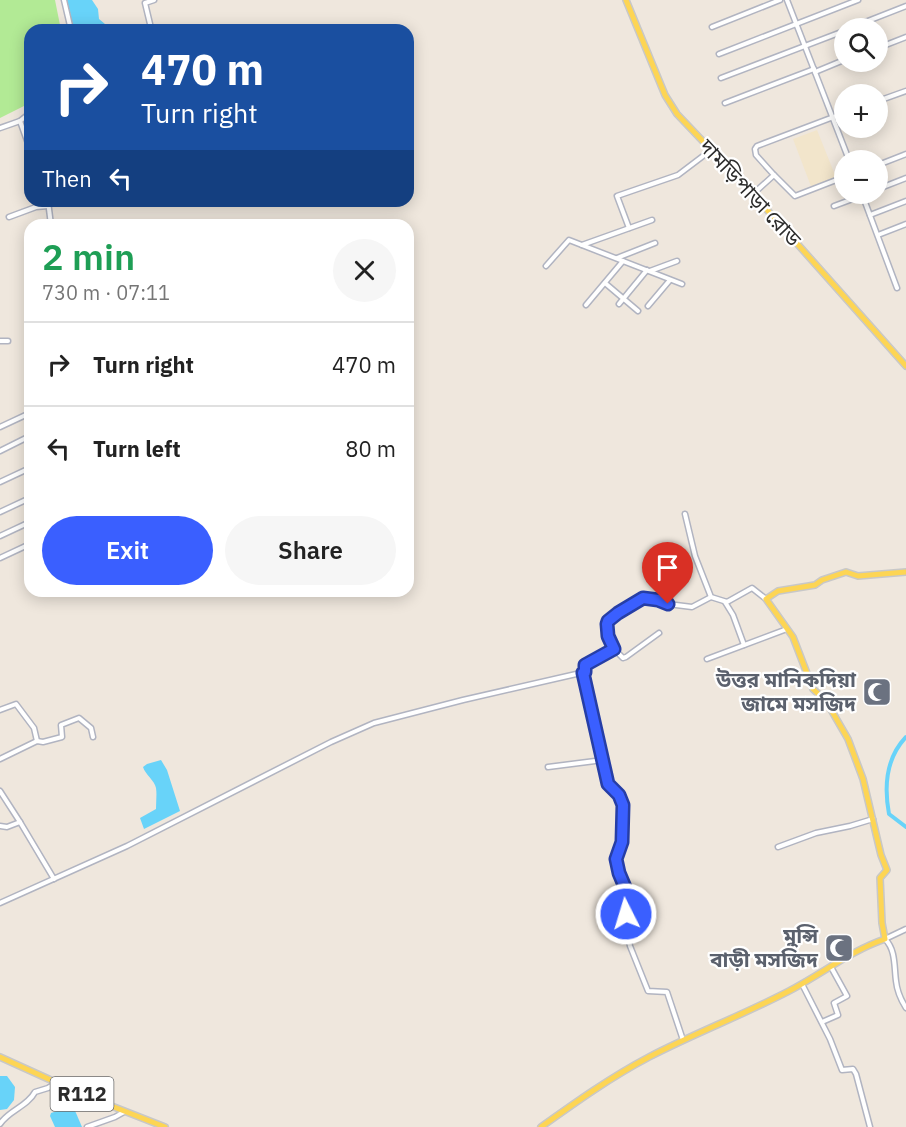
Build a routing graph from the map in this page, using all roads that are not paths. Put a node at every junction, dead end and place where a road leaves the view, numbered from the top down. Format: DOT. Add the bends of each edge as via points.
graph roads {
  1 [pos="64,0"];
  2 [pos="154,0"];
  3 [pos="627,0"];
  4 [pos="780,0"];
  5 [pos="787,0"];
  6 [pos="858,0"];
  7 [pos="144,2"];
  8 [pos="906,6"];
  9 [pos="875,18"];
  10 [pos="70,24"];
  11 [pos="150,24"];
  12 [pos="796,24"];
  13 [pos="712,27"];
  14 [pos="834,35"];
  15 [pos="906,37"];
  16 [pos="888,44"];
  17 [pos="805,46"];
  18 [pos="719,54"];
  19 [pos="834,63"];
  20 [pos="814,70"];
  21 [pos="721,78"];
  22 [pos="906,91"];
  23 [pos="888,97"];
  24 [pos="725,103"];
  25 [pos="24,118"];
  26 [pos="833,118"];
  27 [pos="20,121"];
  28 [pos="0,128"];
  29 [pos="24,132"];
  30 [pos="711,150"];
  31 [pos="845,150"];
  32 [pos="906,154"];
  33 [pos="888,161"];
  34 [pos="774,174"];
  35 [pos="906,178"];
  36 [pos="834,181"];
  37 [pos="888,185"];
  38 [pos="753,194"];
  39 [pos="906,201"];
  40 [pos="839,204"];
  41 [pos="866,204"];
  42 [pos="834,206"];
  43 [pos="36,207"];
  44 [pos="870,215"];
  45 [pos="9,217"];
  46 [pos="652,220"];
  47 [pos="906,224"];
  48 [pos="629,228"];
  49 [pos="878,235"];
  50 [pos="655,243"];
  51 [pos="581,245"];
  52 [pos="616,258"];
  53 [pos="623,261"];
  54 [pos="677,261"];
  55 [pos="546,267"];
  56 [pos="648,271"];
  57 [pos="671,279"];
  58 [pos="605,283"];
  59 [pos="682,284"];
  60 [pos="897,288"];
  61 [pos="623,298"];
  62 [pos="619,304"];
  63 [pos="586,305"];
  64 [pos="648,306"];
  65 [pos="638,311"];
  66 [pos="9,340"];
  67 [pos="0,341"];
  68 [pos="906,366"];
  69 [pos="24,416"];
  70 [pos="0,427"];
  71 [pos="24,439"];
  72 [pos="0,451"];
  73 [pos="24,471"];
  74 [pos="0,482"];
  75 [pos="24,501"];
  76 [pos="0,512"];
  77 [pos="685,514"];
  78 [pos="24,525"];
  79 [pos="0,536"];
  80 [pos="24,547"];
  81 [pos="0,558"];
  82 [pos="906,572"];
  83 [pos="711,597"];
  84 [pos="766,598"];
  85 [pos="725,602"];
  86 [pos="787,628"];
  87 [pos="659,633"];
  88 [pos="744,645"];
  89 [pos="614,649"];
  90 [pos="707,659"];
  91 [pos="583,673"];
  92 [pos="0,710"];
  93 [pos="93,736"];
  94 [pos="37,741"];
  95 [pos="0,759"];
  96 [pos="603,760"];
  97 [pos="548,767"];
  98 [pos="0,791"];
  99 [pos="873,819"];
  100 [pos="20,822"];
  101 [pos="0,826"];
  102 [pos="778,847"];
  103 [pos="54,879"];
  104 [pos="0,903"];
  105 [pos="906,929"];
  106 [pos="885,939"];
  107 [pos="831,967"];
  108 [pos="801,984"];
  109 [pos="906,1008"];
  110 [pos="822,1022"];
  111 [pos="684,1041"];
  112 [pos="0,1057"];
  113 [pos="56,1082"];
  114 [pos="124,1111"];
  115 [pos="0,1124"];
  116 [pos="87,1127"];
  117 [pos="165,1127"];
  118 [pos="541,1127"];
  119 [pos="870,1127"];
  1 -- 10 [label="street"];
  2 -- 7 [label="street"];
  3 -- 30 [label="main road, দামড়িপাড়া রোড" via="670,104"];
  4 -- 13 [label="street"];
  5 -- 12 [label="street"];
  6 -- 12 [label="street"];
  7 -- 11 [label="street"];
  8 -- 9 [label="street"];
  12 -- 17 [label="street"];
  12 -- 18 [label="street"];
  14 -- 17 [label="street"];
  15 -- 16 [label="street"];
  17 -- 20 [label="street"];
  17 -- 21 [label="street"];
  19 -- 20 [label="street"];
  20 -- 24 [label="street"];
  20 -- 26 [label="street"];
  22 -- 23 [label="street"];
  25 -- 27 [label="street"];
  26 -- 31 [label="street"];
  26 -- 34 [label="street" via="756,147 756,155"];
  27 -- 28 [label="street"];
  27 -- 29 [label="street"];
  30 -- 38 [label="main road, দামড়িপাড়া রোড"];
  30 -- 48 [label="street" via="678,176 617,196"];
  32 -- 33 [label="street"];
  34 -- 36 [label="street" via="795,196"];
  34 -- 38 [label="street"];
  35 -- 37 [label="street"];
  38 -- 68 [label="main road, দামড়িপাড়া রোড"];
  39 -- 44 [label="street"];
  40 -- 42 [label="street"];
  41 -- 44 [label="street"];
  43 -- 45 [label="street"];
  44 -- 49 [label="street"];
  46 -- 48 [label="street"];
  47 -- 49 [label="street"];
  48 -- 51 [label="street"];
  49 -- 60 [label="street"];
  50 -- 52 [label="street"];
  51 -- 52 [label="street"];
  51 -- 55 [label="street" via="569,240"];
  52 -- 53 [label="street"];
  53 -- 56 [label="street"];
  53 -- 58 [label="street"];
  54 -- 56 [label="street"];
  56 -- 57 [label="street"];
  56 -- 61 [label="street"];
  57 -- 59 [label="street"];
  57 -- 64 [label="street"];
  58 -- 61 [label="street"];
  58 -- 63 [label="street"];
  61 -- 62 [label="street"];
  61 -- 65 [label="street"];
  66 -- 67 [label="street"];
  69 -- 70 [label="street"];
  71 -- 72 [label="street"];
  73 -- 74 [label="street"];
  75 -- 76 [label="street"];
  77 -- 83 [label="street" via="695,556"];
  78 -- 79 [label="street"];
  80 -- 81 [label="street"];
  82 -- 84 [label="main road" via="858,576 846,572"];
  83 -- 85 [label="street"];
  83 -- 89 [label="street" via="692,607 646,598 638,600 608,621 608,636"];
  84 -- 85 [label="street" via="751,588"];
  84 -- 86 [label="main road"];
  85 -- 88 [label="street"];
  86 -- 88 [label="street"];
  86 -- 99 [label="main road" via="813,689 826,701 848,740"];
  87 -- 89 [label="street" via="626,657"];
  88 -- 90 [label="street"];
  89 -- 91 [label="street" via="585,665"];
  91 -- 96 [label="street"];
  91 -- 103 [label="street" via="374,723"];
  92 -- 94 [label="street" via="16,704 34,728"];
  93 -- 94 [label="street" via="91,728 79,718 61,725 62,737"];
  94 -- 95 [label="street"];
  96 -- 97 [label="street"];
  96 -- 111 [label="street" via="608,784 623,805 622,842 616,859 627,892 630,946 648,992 667,992"];
  98 -- 100 [label="street"];
  99 -- 102 [label="street"];
  99 -- 106 [label="main road" via="887,870 880,878"];
  100 -- 101 [label="street"];
  100 -- 103 [label="street"];
  103 -- 104 [label="street"];
  105 -- 106 [label="street"];
  106 -- 107 [label="main road"];
  106 -- 109 [label="street" via="891,945 896,983"];
  107 -- 108 [label="main road"];
  107 -- 110 [label="street" via="847,996 834,1003 838,1015"];
  108 -- 110 [label="street"];
  108 -- 111 [label="main road"];
  110 -- 119 [label="street" via="842,1070 853,1069 856,1074"];
  111 -- 118 [label="main road" via="612,1078"];
  112 -- 113 [label="main road, R112"];
  113 -- 114 [label="main road, R112"];
  113 -- 115 [label="street" via="35,1092"];
  114 -- 116 [label="street"];
  114 -- 117 [label="main road, R112"];
}
